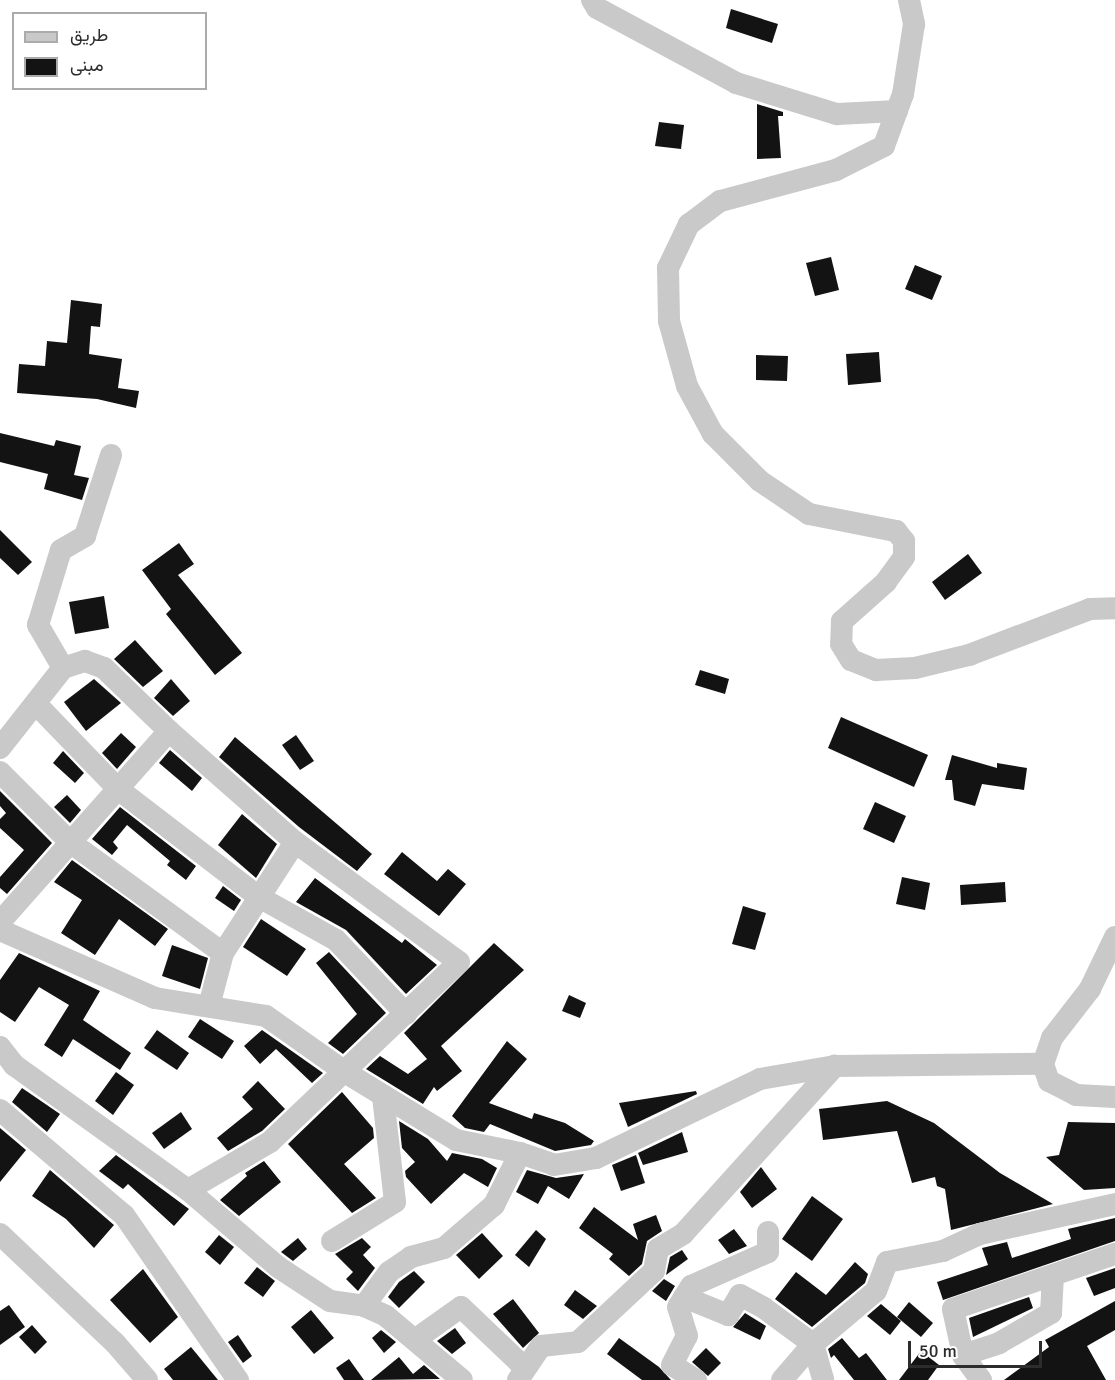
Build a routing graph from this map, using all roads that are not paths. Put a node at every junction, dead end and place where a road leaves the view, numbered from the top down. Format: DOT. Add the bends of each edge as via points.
graph roads {
  1 [pos="592,0"];
  2 [pos="909,0"];
  3 [pos="897,111"];
  4 [pos="111,455"];
  5 [pos="1115,608"];
  6 [pos="63,668"];
  7 [pos="37,705"];
  8 [pos="169,731"];
  9 [pos="0,748"];
  10 [pos="0,772"];
  11 [pos="118,789"];
  12 [pos="70,842"];
  13 [pos="295,842"];
  14 [pos="259,897"];
  15 [pos="0,922"];
  16 [pos="0,930"];
  17 [pos="1115,937"];
  18 [pos="223,953"];
  19 [pos="209,1006"];
  20 [pos="406,1014"];
  21 [pos="0,1047"];
  22 [pos="1043,1064"];
  23 [pos="835,1066"];
  24 [pos="345,1072"];
  25 [pos="383,1096"];
  26 [pos="1115,1097"];
  27 [pos="0,1110"];
  28 [pos="520,1153"];
  29 [pos="188,1190"];
  30 [pos="1115,1204"];
  31 [pos="768,1232"];
  32 [pos="0,1234"];
  33 [pos="332,1241"];
  34 [pos="1115,1254"];
  35 [pos="1053,1276"];
  36 [pos="684,1297"];
  37 [pos="364,1306"];
  38 [pos="416,1339"];
  39 [pos="813,1344"];
  40 [pos="968,1371"];
  41 [pos="522,1374"];
  42 [pos="147,1380"];
  43 [pos="238,1380"];
  44 [pos="462,1380"];
  45 [pos="696,1380"];
  46 [pos="782,1380"];
  47 [pos="823,1380"];
  1 -- 3 [label="street" via="597,8 736,83 837,114"];
  2 -- 3 [label="street" via="914,24"];
  3 -- 5 [label="street" via="884,146 836,170 720,201 689,224 668,268 669,321 687,387 713,434 760,481 809,514 897,531 904,541 904,557 886,582 842,621 841,644 851,660 876,670 915,668 969,655 1090,609"];
  4 -- 6 [label="street" via="86,536 62,550 38,625"];
  6 -- 7 [label="street"];
  6 -- 8 [label="street" via="85,661 104,668"];
  7 -- 9 [label="street"];
  7 -- 11 [label="street"];
  8 -- 11 [label="street"];
  8 -- 13 [label="street"];
  10 -- 12 [label="street"];
  11 -- 12 [label="street"];
  11 -- 14 [label="street"];
  12 -- 15 [label="street"];
  12 -- 18 [label="street"];
  13 -- 14 [label="street"];
  13 -- 20 [label="street" via="459,962"];
  14 -- 18 [label="street"];
  14 -- 20 [label="street" via="336,940"];
  16 -- 19 [label="street" via="155,998"];
  17 -- 22 [label="street" via="1090,989 1052,1038"];
  18 -- 19 [label="street"];
  19 -- 24 [label="street" via="266,1016"];
  20 -- 24 [label="street"];
  21 -- 29 [label="street" via="14,1065"];
  22 -- 23 [label="street"];
  22 -- 26 [label="street" via="1049,1081 1076,1095"];
  23 -- 28 [label="street" via="760,1079 596,1158 554,1165"];
  23 -- 41 [label="street" via="683,1234 658,1249 654,1271 578,1342 541,1346"];
  24 -- 25 [label="street"];
  24 -- 29 [label="street" via="270,1142"];
  25 -- 28 [label="street" via="456,1140"];
  25 -- 33 [label="street" via="395,1202"];
  27 -- 43 [label="street" via="124,1215"];
  28 -- 37 [label="street" via="494,1205 444,1248 411,1257 389,1272"];
  29 -- 37 [label="street" via="278,1267 330,1301"];
  30 -- 39 [label="street" via="980,1234 943,1251 887,1262 876,1291"];
  31 -- 36 [label="street" via="768,1251 691,1286"];
  32 -- 42 [label="street" via="115,1343"];
  34 -- 35 [label="street"];
  35 -- 40 [label="street" via="1051,1313 999,1343"];
  35 -- 40 [label="street" via="953,1309"];
  36 -- 39 [label="street" via="728,1315 740,1295"];
  36 -- 45 [label="street" via="678,1307 687,1336 672,1365"];
  37 -- 38 [label="street" via="386,1316"];
  38 -- 41 [label="street" via="461,1307"];
  38 -- 44 [label="street"];
  39 -- 46 [label="street"];
  39 -- 47 [label="street"];
}
